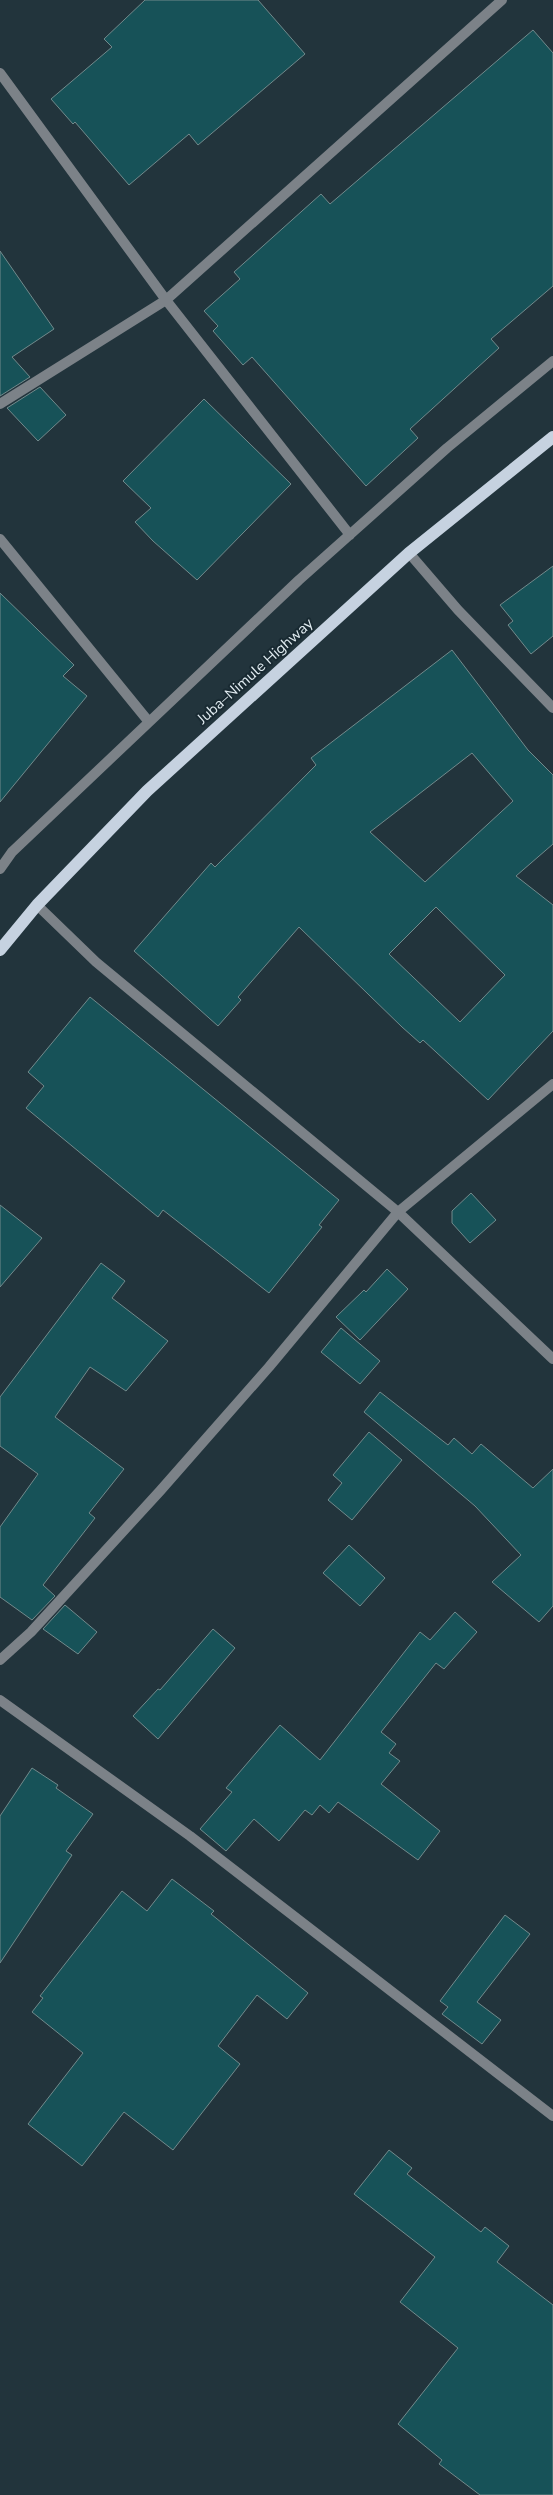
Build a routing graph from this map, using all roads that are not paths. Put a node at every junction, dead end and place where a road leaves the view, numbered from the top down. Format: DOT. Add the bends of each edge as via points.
graph roads {
  1 [pos="502,0"];
  2 [pos="0,73"];
  3 [pos="166,300"];
  4 [pos="553,361"];
  5 [pos="0,404"];
  6 [pos="553,437"];
  7 [pos="350,534"];
  8 [pos="0,539"];
  9 [pos="409,553"];
  10 [pos="553,708"];
  11 [pos="149,722"];
  12 [pos="0,869"];
  13 [pos="37,906"];
  14 [pos="0,950"];
  15 [pos="553,1084"];
  16 [pos="398,1212"];
  17 [pos="553,1359"];
  18 [pos="0,1660"];
  19 [pos="0,1700"];
  20 [pos="553,2116"];
  1 -- 3 [label="street"];
  2 -- 3 [label="street"];
  3 -- 5 [label="street"];
  3 -- 7 [label="street"];
  4 -- 7 [label="street" via="446,448"];
  6 -- 9 [label="main road, Juba–Nimule Highway"];
  7 -- 11 [label="street"];
  8 -- 11 [label="street"];
  9 -- 10 [label="street" via="458,610"];
  9 -- 13 [label="main road, Juba–Nimule Highway" via="147,791"];
  11 -- 12 [label="street" via="12,852"];
  13 -- 14 [label="main road, Juba–Nimule Highway"];
  13 -- 16 [label="street" via="96,962"];
  15 -- 16 [label="street"];
  16 -- 17 [label="street"];
  16 -- 18 [label="street" via="269,1368 160,1491 31,1632"];
  19 -- 20 [label="street" via="190,1836"];
}
